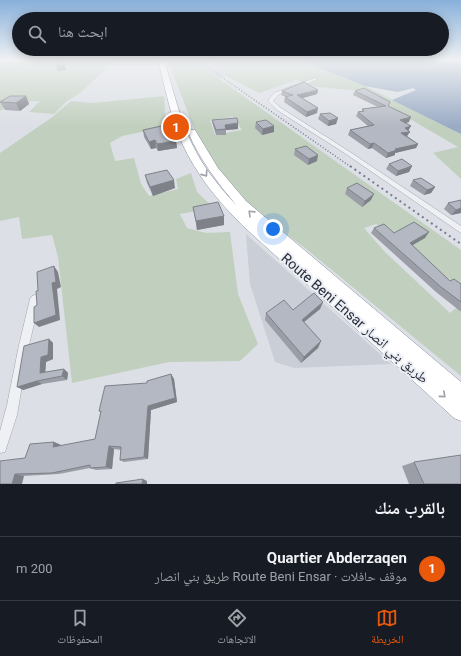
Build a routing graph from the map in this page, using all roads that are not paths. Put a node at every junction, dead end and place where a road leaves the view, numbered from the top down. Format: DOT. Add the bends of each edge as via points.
graph roads {
  1 [pos="168,83"];
  2 [pos="174,83"];
  3 [pos="306,83"];
  4 [pos="461,230"];
  5 [pos="35,299"];
  6 [pos="461,394"];
  7 [pos="461,411"];
  8 [pos="0,447"];
  1 -- 7 [label="highway, Route Beni Ensar طريق بني انصار, one-way" via="187,144 217,191 246,222"];
  6 -- 2 [label="highway, Route Beni Ensar طريق بني انصار, one-way" via="258,219 229,189 197,145"];
  3 -- 4 [label="street" via="276,94 270,101"];
  5 -- 8 [label="street" via="12,414"];
}
